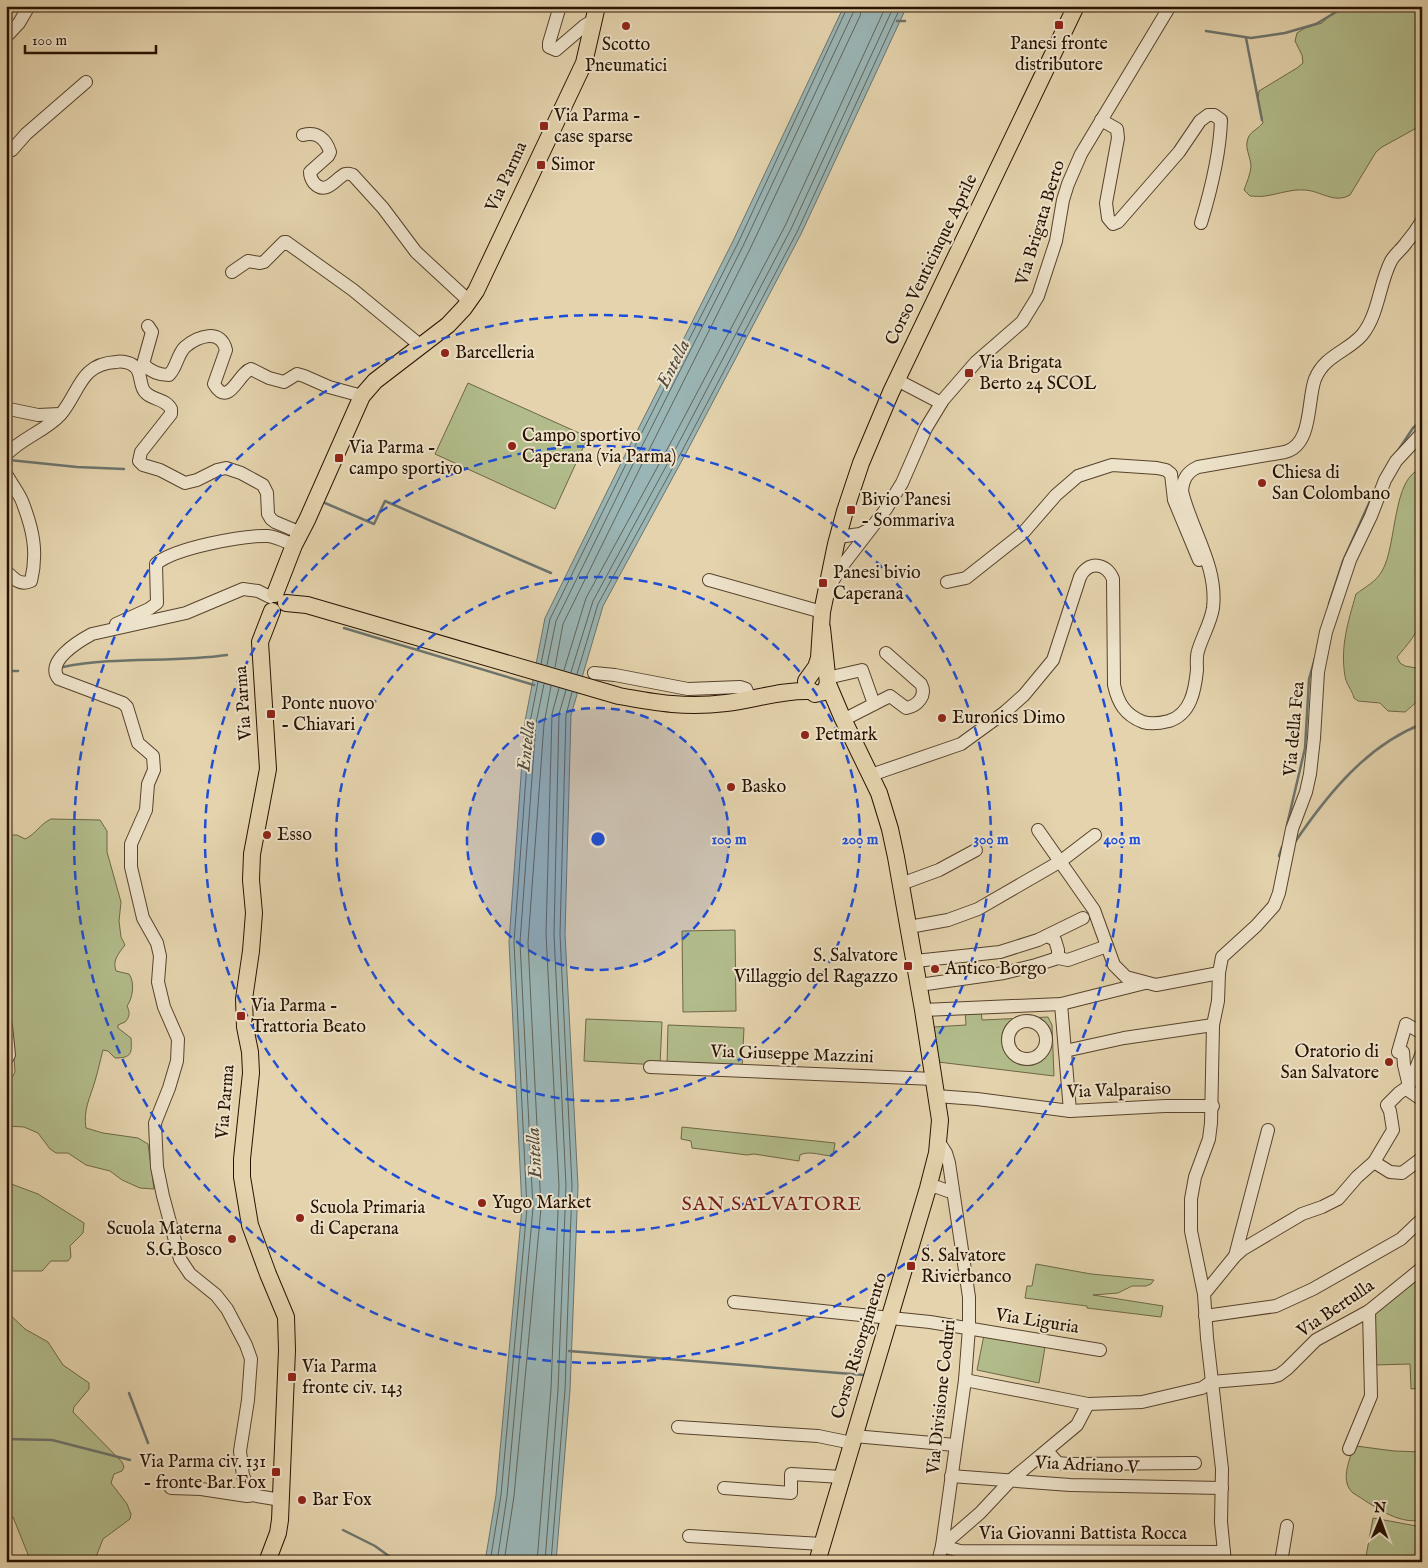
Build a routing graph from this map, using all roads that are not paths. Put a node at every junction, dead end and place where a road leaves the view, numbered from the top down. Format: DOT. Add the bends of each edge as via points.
graph roads {
  1 [pos="29,6"];
  2 [pos="560,6"];
  3 [pos="1076,6"];
  4 [pos="1170,6"];
  5 [pos="595,13"];
  6 [pos="6,37"];
  7 [pos="86,82"];
  8 [pos="1101,120"];
  9 [pos="303,135"];
  10 [pos="6,152"];
  11 [pos="1422,221"];
  12 [pos="1201,223"];
  13 [pos="232,272"];
  14 [pos="469,301"];
  15 [pos="148,326"];
  16 [pos="421,346"];
  17 [pos="897,380"];
  18 [pos="362,396"];
  19 [pos="942,403"];
  20 [pos="6,410"];
  21 [pos="60,414"];
  22 [pos="1422,433"];
  23 [pos="6,455"];
  24 [pos="6,474"];
  25 [pos="872,528"];
  26 [pos="297,539"];
  27 [pos="837,540"];
  28 [pos="854,550"];
  29 [pos="1208,562"];
  30 [pos="6,571"];
  31 [pos="709,580"];
  32 [pos="947,582"];
  33 [pos="826,593"];
  34 [pos="276,601"];
  35 [pos="822,620"];
  36 [pos="100,632"];
  37 [pos="886,653"];
  38 [pos="594,673"];
  39 [pos="817,684"];
  40 [pos="750,700"];
  41 [pos="874,704"];
  42 [pos="843,719"];
  43 [pos="871,775"];
  44 [pos="1038,830"];
  45 [pos="1095,836"];
  46 [pos="976,850"];
  47 [pos="1060,861"];
  48 [pos="901,884"];
  49 [pos="1083,918"];
  50 [pos="909,927"];
  51 [pos="1047,936"];
  52 [pos="1107,946"];
  53 [pos="1058,958"];
  54 [pos="915,961"];
  55 [pos="1219,973"];
  56 [pos="1145,983"];
  57 [pos="919,985"];
  58 [pos="1061,1004"];
  59 [pos="923,1010"];
  60 [pos="1213,1025"];
  61 [pos="6,1026"];
  62 [pos="1422,1033"];
  63 [pos="1066,1051"];
  64 [pos="1422,1053"];
  65 [pos="6,1060"];
  66 [pos="650,1066"];
  67 [pos="934,1079"];
  68 [pos="1409,1086"];
  69 [pos="936,1096"];
  70 [pos="1422,1096"];
  71 [pos="1213,1106"];
  72 [pos="1070,1111"];
  73 [pos="1268,1130"];
  74 [pos="939,1142"];
  75 [pos="1422,1158"];
  76 [pos="935,1159"];
  77 [pos="1374,1162"];
  78 [pos="928,1188"];
  79 [pos="948,1191"];
  80 [pos="955,1205"];
  81 [pos="1422,1219"];
  82 [pos="1235,1256"];
  83 [pos="1420,1274"];
  84 [pos="1204,1294"];
  85 [pos="734,1302"];
  86 [pos="1369,1311"];
  87 [pos="1205,1316"];
  88 [pos="890,1318"];
  89 [pos="969,1328"];
  90 [pos="1100,1350"];
  91 [pos="965,1380"];
  92 [pos="1212,1382"];
  93 [pos="1088,1404"];
  94 [pos="678,1427"];
  95 [pos="853,1439"];
  96 [pos="955,1445"];
  97 [pos="1349,1449"];
  98 [pos="1047,1451"];
  99 [pos="1058,1463"];
  100 [pos="1195,1463"];
  101 [pos="951,1476"];
  102 [pos="842,1477"];
  103 [pos="1011,1480"];
  104 [pos="1042,1482"];
  105 [pos="171,1488"];
  106 [pos="724,1488"];
  107 [pos="1222,1488"];
  108 [pos="256,1495"];
  109 [pos="281,1500"];
  110 [pos="1287,1526"];
  111 [pos="689,1536"];
  112 [pos="822,1544"];
  113 [pos="942,1546"];
  114 [pos="1225,1557"];
  115 [pos="267,1562"];
  116 [pos="817,1562"];
  117 [pos="938,1562"];
  118 [pos="1280,1562"];
  1 -- 6 [label="street"];
  2 -- 5 [label="street" via="549,43 551,49 556,50"];
  3 -- 17 [label="main road, Corso Venticinque Aprile"];
  4 -- 8 [label="street, Via Brigata Berto"];
  5 -- 14 [label="main road, Via Parma" via="581,70"];
  7 -- 10 [label="street"];
  8 -- 12 [label="street" via="1117,129 1106,203 1108,218 1113,224 1179,152 1200,121 1214,114 1221,120 1213,180"];
  8 -- 19 [label="street, Via Brigata Berto" via="1068,184 1056,241 1038,296 1022,322 976,362"];
  9 -- 14 [label="street" via="317,134 330,152 310,172 315,184 328,187 345,174 353,175 416,252"];
  11 -- 29 [label="street" via="1392,260 1366,329 1328,360 1316,378 1305,430 1298,446 1277,454 1198,466 1186,476 1182,483 1184,498"];
  13 -- 16 [label="street" via="248,261 264,262 286,242 353,290"];
  14 -- 16 [label="main road, Via Parma" via="448,325"];
  15 -- 18 [label="street" via="152,332 143,364 157,373 169,375 185,347 210,335 218,337 226,346 214,384 223,392 233,389 241,375 251,369 284,382 292,375 304,376 329,388"];
  16 -- 18 [label="main road, Via Parma" via="375,380"];
  17 -- 19 [label="street"];
  17 -- 27 [label="main road, Corso Venticinque Aprile" via="861,462"];
  18 -- 26 [label="main road, Via Parma"];
  19 -- 25 [label="street, Via Brigata Berto" via="926,428 902,483"];
  20 -- 21 [label="street"];
  21 -- 23 [label="street"];
  21 -- 26 [label="street" via="94,367 120,362 134,365 145,393 171,409 171,414 142,452 139,461 185,483 226,468 241,472 264,485 271,519"];
  22 -- 55 [label="street, Via della Fea" via="1396,461 1385,480 1350,560 1326,632 1318,672 1310,774 1292,829 1279,893 1274,906 1222,957"];
  24 -- 30 [label="street" via="21,500 35,546 31,581 25,584"];
  25 -- 27 [label="street"];
  25 -- 28 [label="street, Via Brigata Berto"];
  26 -- 34 [label="main road, Via Parma"];
  26 -- 36 [label="street" via="270,536 231,539 162,559 156,564 158,589 154,607 104,626"];
  27 -- 28 [label="street" via="844,550"];
  27 -- 33 [label="main road, Corso Venticinque Aprile"];
  28 -- 33 [label="street, Via Brigata Berto"];
  29 -- 32 [label="street" via="1199,559 1174,500 1171,474 1157,468 1112,466 1078,476 1056,495 1023,534 966,578"];
  29 -- 43 [label="street" via="1213,609 1197,654 1191,700 1184,712 1173,720 1160,724 1146,723 1124,710 1117,698 1114,685 1113,579 1107,569 1091,566 1082,572 1053,660 1024,695 962,744"];
  31 -- 35 [label="street"];
  33 -- 35 [label="main road, Corso Venticinque Aprile"];
  34 -- 36 [label="street" via="258,591 244,589 186,613"];
  34 -- 40 [label="main road" via="306,605 619,696 685,706"];
  34 -- 109 [label="main road, Via Parma" via="260,642 268,769 252,863 254,913 244,999 244,1027 251,1073 242,1177 250,1226 286,1316"];
  35 -- 39 [label="main road, Corso Venticinque Aprile"];
  36 -- 108 [label="street" via="83,639 63,656 55,665 55,674 60,679 123,703 138,743 153,756 154,770 148,784 146,810 131,844 132,867 144,918 160,956 158,982 164,1007 178,1039 178,1061 155,1122 157,1166 180,1260 227,1309 251,1358 240,1451 243,1476"];
  37 -- 41 [label="street" via="921,684 923,696 910,708 890,696"];
  38 -- 40 [label="street" via="688,690 740,687 746,689"];
  39 -- 40 [label="main road"];
  39 -- 41 [label="street" via="862,670"];
  39 -- 42 [label="main road, Corso Venticinque Aprile"];
  41 -- 42 [label="street"];
  42 -- 43 [label="main road, Corso Venticinque Aprile"];
  43 -- 48 [label="main road, Corso Venticinque Aprile" via="885,810"];
  44 -- 47 [label="street"];
  45 -- 47 [label="street"];
  46 -- 48 [label="street" via="939,870"];
  47 -- 50 [label="street" via="971,912"];
  47 -- 52 [label="street" via="1094,910"];
  48 -- 50 [label="main road, Corso Risorgimento"];
  49 -- 51 [label="street"];
  50 -- 54 [label="main road, Corso Risorgimento"];
  51 -- 53 [label="street" via="1055,940"];
  51 -- 54 [label="street" via="1000,952"];
  52 -- 53 [label="street" via="1068,960"];
  52 -- 56 [label="street" via="1114,966 1126,977"];
  53 -- 57 [label="street" via="1004,973"];
  54 -- 57 [label="main road, Corso Risorgimento"];
  55 -- 56 [label="street" via="1156,985"];
  55 -- 60 [label="street, Via della Fea"];
  56 -- 58 [label="street"];
  57 -- 59 [label="main road, Corso Risorgimento"];
  58 -- 59 [label="street"];
  58 -- 63 [label="street"];
  59 -- 67 [label="main road, Corso Risorgimento"];
  60 -- 63 [label="street" via="1124,1038"];
  60 -- 71 [label="street, Via della Fea"];
  61 -- 65 [label="street" via="9,1055"];
  62 -- 68 [label="street" via="1406,1024 1398,1052 1403,1052"];
  63 -- 72 [label="street"];
  64 -- 68 [label="street"];
  66 -- 67 [label="street, Via Giuseppe Mazzini"];
  67 -- 69 [label="main road, Corso Risorgimento"];
  68 -- 70 [label="street" via="1408,1090 1421,1099"];
  68 -- 77 [label="street" via="1387,1105 1393,1130"];
  69 -- 72 [label="street, Via Valparaiso"];
  69 -- 74 [label="main road, Corso Risorgimento"];
  71 -- 72 [label="street, Via Valparaiso"];
  71 -- 84 [label="street, Via della Fea" via="1208,1139 1191,1199 1191,1231"];
  73 -- 82 [label="street"];
  74 -- 76 [label="main road, Corso Risorgimento"];
  74 -- 80 [label="street, Via Divisione Coduri" via="949,1164"];
  75 -- 77 [label="street" via="1402,1173 1390,1172"];
  76 -- 78 [label="main road, Corso Risorgimento"];
  76 -- 79 [label="street, Via Divisione Coduri"];
  77 -- 82 [label="street" via="1338,1199 1302,1214"];
  78 -- 79 [label="street"];
  78 -- 88 [label="main road, Corso Risorgimento"];
  79 -- 80 [label="street, Via Divisione Coduri"];
  80 -- 89 [label="street, Via Divisione Coduri" via="969,1297"];
  81 -- 87 [label="street" via="1401,1239 1276,1306"];
  82 -- 84 [label="street"];
  83 -- 86 [label="street, Via Bertulla"];
  84 -- 87 [label="street, Via della Fea"];
  85 -- 88 [label="street, Via Liguria"];
  86 -- 92 [label="street, Via Bertulla" via="1316,1340 1279,1376"];
  86 -- 97 [label="street" via="1371,1396"];
  87 -- 92 [label="street, Via della Fea"];
  88 -- 89 [label="street, Via Liguria"];
  88 -- 95 [label="main road, Corso Risorgimento"];
  89 -- 90 [label="street, Via Liguria"];
  89 -- 91 [label="street, Via Divisione Coduri"];
  91 -- 93 [label="street, Via Bertulla"];
  91 -- 96 [label="street, Via Divisione Coduri"];
  92 -- 93 [label="street, Via Bertulla" via="1202,1388 1142,1402"];
  92 -- 107 [label="street, Via della Fea"];
  93 -- 98 [label="street" via="1077,1425"];
  94 -- 95 [label="street"];
  95 -- 96 [label="street"];
  95 -- 102 [label="main road, Corso Risorgimento"];
  96 -- 101 [label="street, Via Divisione Coduri"];
  98 -- 99 [label="street"];
  98 -- 103 [label="street"];
  99 -- 100 [label="street"];
  99 -- 104 [label="street" via="1058,1471"];
  101 -- 103 [label="street, Via Adriano V"];
  101 -- 113 [label="street, Via Divisione Coduri"];
  102 -- 106 [label="street" via="792,1474 791,1493"];
  102 -- 112 [label="main road, Corso Risorgimento"];
  103 -- 104 [label="street, Via Adriano V"];
  103 -- 113 [label="street" via="980,1514"];
  104 -- 107 [label="street, Via Adriano V"];
  105 -- 108 [label="street"];
  107 -- 114 [label="street, Via della Fea"];
  108 -- 109 [label="street"];
  109 -- 115 [label="main road, Via Parma" via="278,1533"];
  110 -- 118 [label="street"];
  111 -- 112 [label="street"];
  112 -- 116 [label="main road, Corso Risorgimento"];
  113 -- 114 [label="street, Via Giovanni Battista Rocca" via="960,1551"];
  113 -- 117 [label="street, Via Divisione Coduri"];
}
